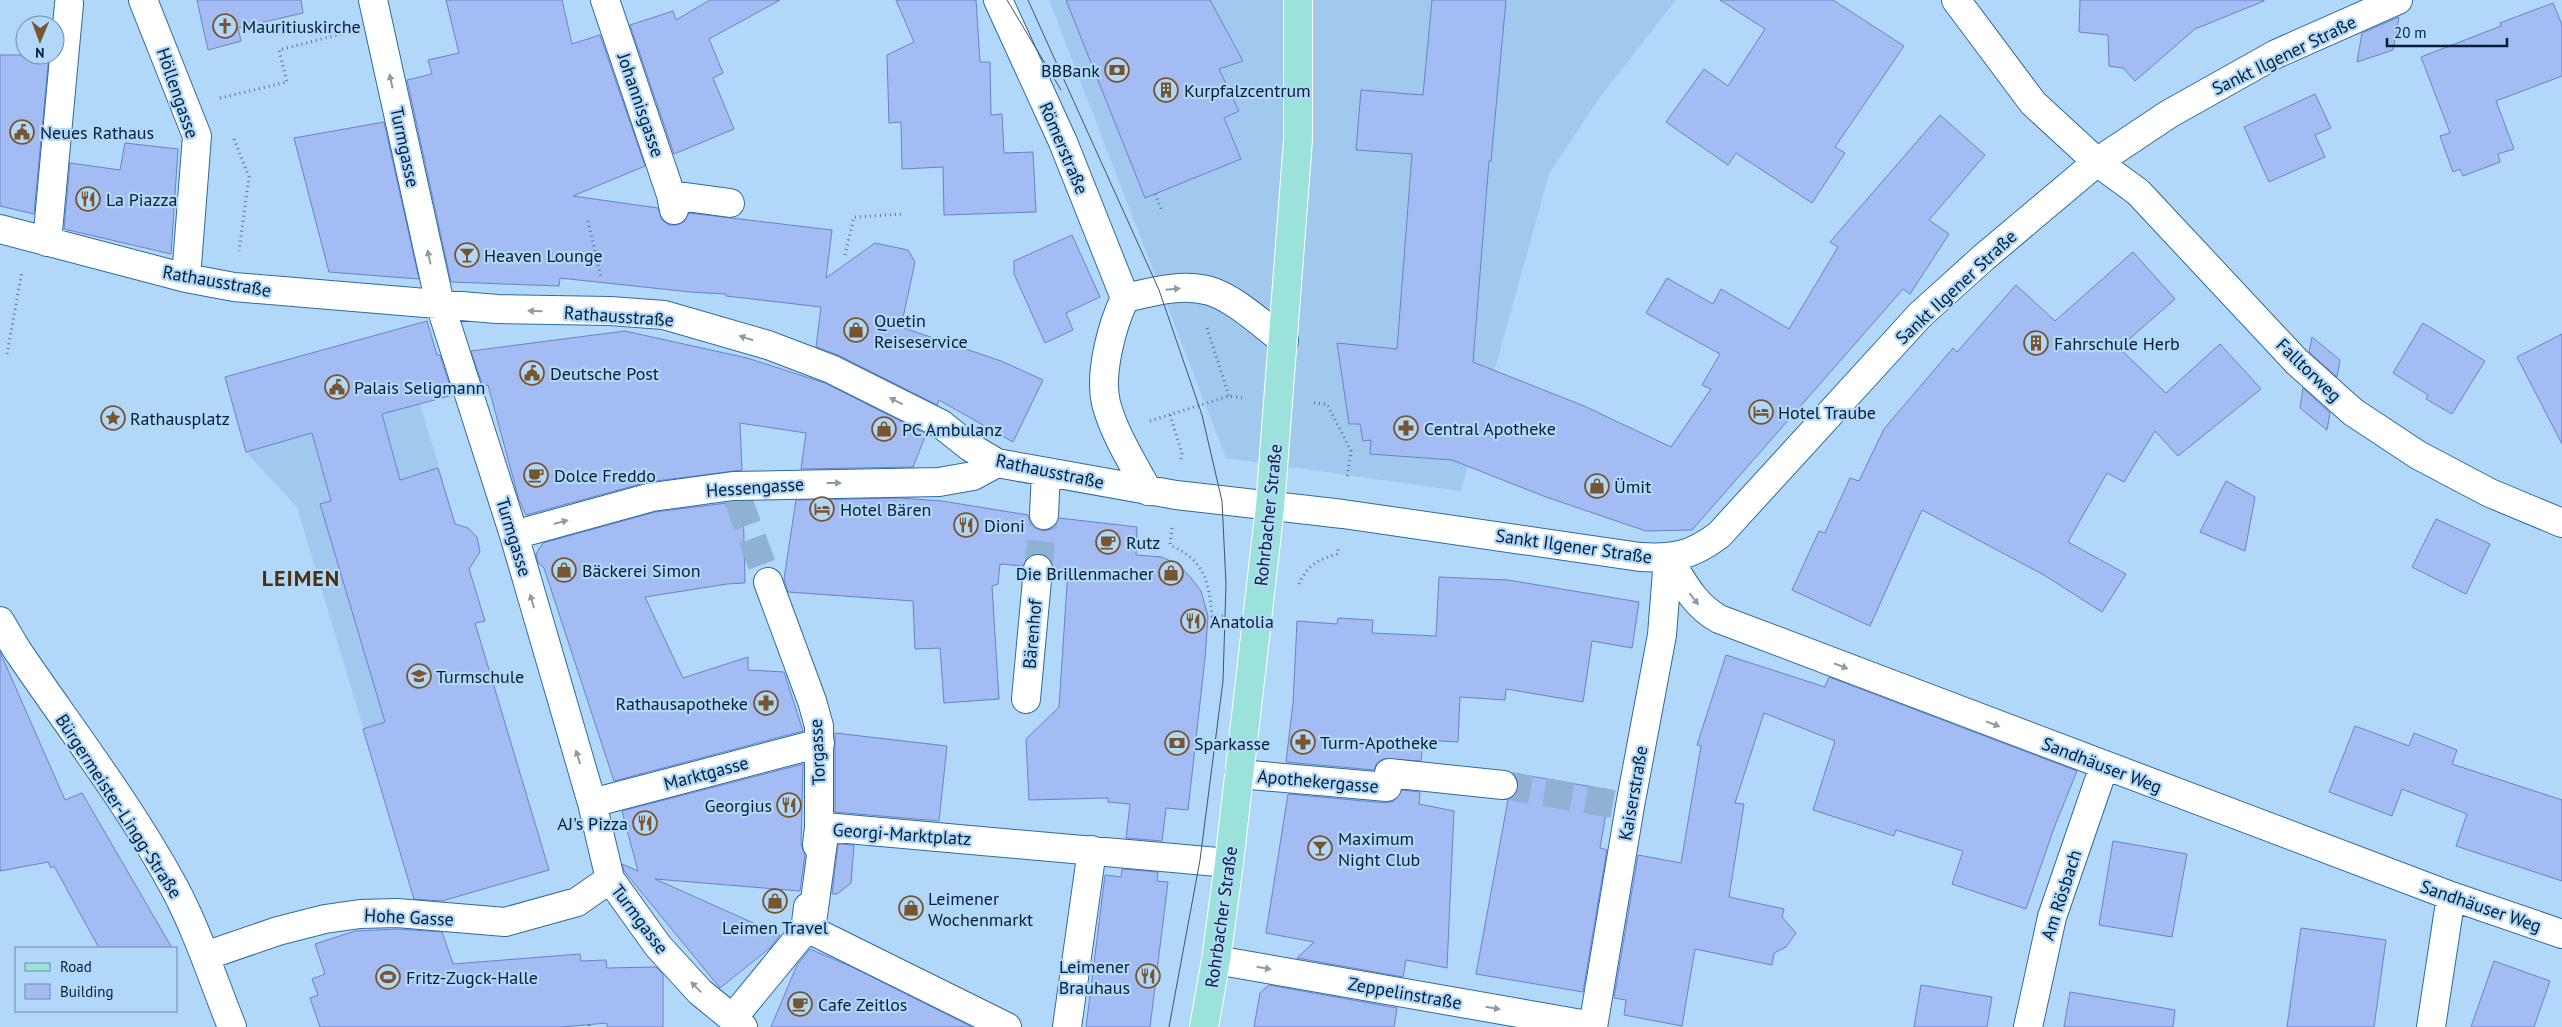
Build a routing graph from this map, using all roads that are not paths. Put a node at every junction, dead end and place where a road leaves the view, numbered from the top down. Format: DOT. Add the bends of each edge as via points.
graph roads {
  1 [pos="143,0"];
  2 [pos="605,0"];
  3 [pos="998,0"];
  4 [pos="1298,0"];
  5 [pos="1956,0"];
  6 [pos="2398,0"];
  7 [pos="69,4"];
  8 [pos="376,12"];
  9 [pos="2097,162"];
  10 [pos="730,203"];
  11 [pos="0,228"];
  12 [pos="38,239"];
  13 [pos="186,278"];
  14 [pos="1125,298"];
  15 [pos="440,304"];
  16 [pos="1284,340"];
  17 [pos="997,463"];
  18 [pos="1046,472"];
  19 [pos="1148,491"];
  20 [pos="1270,507"];
  21 [pos="1044,515"];
  22 [pos="2562,523"];
  23 [pos="514,535"];
  24 [pos="1668,558"];
  25 [pos="1038,569"];
  26 [pos="768,582"];
  27 [pos="0,621"];
  28 [pos="1026,699"];
  29 [pos="820,743"];
  30 [pos="2104,766"];
  31 [pos="1239,774"];
  32 [pos="1503,785"];
  33 [pos="592,803"];
  34 [pos="1092,850"];
  35 [pos="1229,863"];
  36 [pos="610,879"];
  37 [pos="2451,896"];
  38 [pos="2562,934"];
  39 [pos="205,956"];
  40 [pos="1216,960"];
  41 [pos="738,1023"];
  42 [pos="1593,1026"];
  43 [pos="232,1027"];
  44 [pos="1007,1027"];
  45 [pos="1068,1027"];
  46 [pos="1204,1027"];
  47 [pos="2028,1027"];
  48 [pos="2431,1027"];
  1 -- 13 [label="street, Höllengasse" via="197,136"];
  2 -- 10 [label="street, Johannisgasse" via="673,203"];
  3 -- 14 [label="street, Römerstraße" via="1063,142"];
  4 -- 16 [label="main road, Rohrbacher Straße" via="1298,140"];
  5 -- 9 [label="street, Falltorweg" via="2033,103"];
  6 -- 9 [label="street, Sankt Ilgener Straße" via="2276,54 2169,114"];
  7 -- 12 [label="street"];
  15 -- 8 [label="street, Turmgasse, one-way"];
  9 -- 22 [label="street, Falltorweg" via="2138,192 2297,362 2353,412 2418,455 2490,493"];
  9 -- 24 [label="street, Sankt Ilgener Straße" via="1920,315 1719,536 1695,550"];
  11 -- 12 [label="street, Rathausstraße"];
  12 -- 13 [label="street, Rathausstraße"];
  13 -- 15 [label="street, Rathausstraße" via="234,287"];
  14 -- 16 [label="street, one-way" via="1168,289 1210,291 1224,297"];
  14 -- 19 [label="street" via="1115,320 1105,364 1106,402 1116,431"];
  17 -- 15 [label="street, Rathausstraße, one-way" via="970,448 941,424 831,369 768,345 664,315 610,311 537,312"];
  15 -- 23 [label="street, Turmgasse"];
  16 -- 20 [label="main road, Rohrbacher Straße"];
  17 -- 18 [label="street, Rathausstraße"];
  23 -- 17 [label="street, Hessengasse, one-way" via="652,497 939,482 973,476"];
  18 -- 19 [label="street, Rathausstraße"];
  18 -- 21 [label="street"];
  19 -- 20 [label="street, Rathausstraße"];
  20 -- 24 [label="street, Sankt Ilgener Straße" via="1343,514 1640,557"];
  20 -- 31 [label="main road, Rohrbacher Straße"];
  33 -- 23 [label="street, Turmgasse, one-way"];
  24 -- 30 [label="street, Sandhäuser Weg, one-way" via="1692,597 1719,619"];
  24 -- 42 [label="street, Kaiserstraße" via="1662,635 1621,805"];
  25 -- 28 [label="street, Bärenhof"];
  26 -- 29 [label="street, Torgasse" via="812,701"];
  27 -- 39 [label="street, Bürgermeister-Lingg-Straße" via="153,852 174,888"];
  29 -- 33 [label="street, Marktgasse"];
  29 -- 41 [label="street, Torgasse" via="819,827 805,930"];
  30 -- 37 [label="street, Sandhäuser Weg"];
  30 -- 47 [label="street, Am Rösbach" via="2052,917"];
  31 -- 32 [label="street, Apothekergasse" via="1387,787 1389,772"];
  31 -- 35 [label="main road, Rohrbacher Straße"];
  33 -- 36 [label="street, Turmgasse"];
  34 -- 35 [label="street"];
  34 -- 44 [label="street, Georgi-Marktplatz" via="825,827 810,930"];
  34 -- 45 [label="street"];
  35 -- 40 [label="main road, Rohrbacher Straße"];
  36 -- 39 [label="street, Hohe Gasse" via="577,902 505,922 397,913 360,914 278,931"];
  41 -- 36 [label="street, Turmgasse, one-way" via="700,992 658,946"];
  37 -- 38 [label="street, Sandhäuser Weg"];
  37 -- 48 [label="street"];
  39 -- 43 [label="street, Bürgermeister-Lingg-Straße"];
  40 -- 42 [label="street, Zeppelinstraße, one-way"];
  40 -- 46 [label="main road, Rohrbacher Straße"];
}
